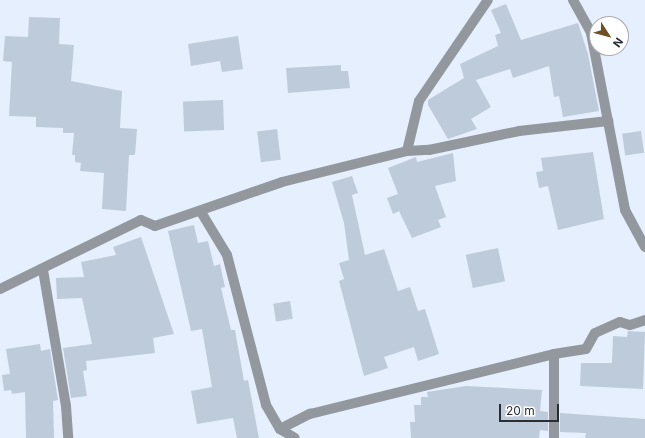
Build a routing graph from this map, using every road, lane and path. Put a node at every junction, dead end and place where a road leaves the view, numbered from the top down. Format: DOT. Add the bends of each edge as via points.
graph roads {
  1 [pos="488,0"];
  2 [pos="573,0"];
  3 [pos="608,122"];
  4 [pos="407,151"];
  5 [pos="201,212"];
  6 [pos="645,247"];
  7 [pos="43,270"];
  8 [pos="0,289"];
  9 [pos="645,320"];
  10 [pos="554,354"];
  11 [pos="280,428"];
  12 [pos="68,438"];
  13 [pos="295,438"];
  14 [pos="554,438"];
  1 -- 4 [label="street" via="419,101"];
  2 -- 3 [label="street" via="591,33"];
  3 -- 4 [label="street" via="519,131 429,150"];
  3 -- 6 [label="street" via="625,210"];
  4 -- 5 [label="street" via="282,182"];
  5 -- 7 [label="street" via="155,226 141,220"];
  5 -- 11 [label="street" via="227,255 266,405"];
  7 -- 8 [label="street"];
  7 -- 12 [label="street" via="66,406"];
  9 -- 10 [label="street" via="630,325 620,322 595,333 586,349"];
  10 -- 11 [label="street" via="310,414"];
  10 -- 14 [label="street"];
  11 -- 13 [label="street"];
}
